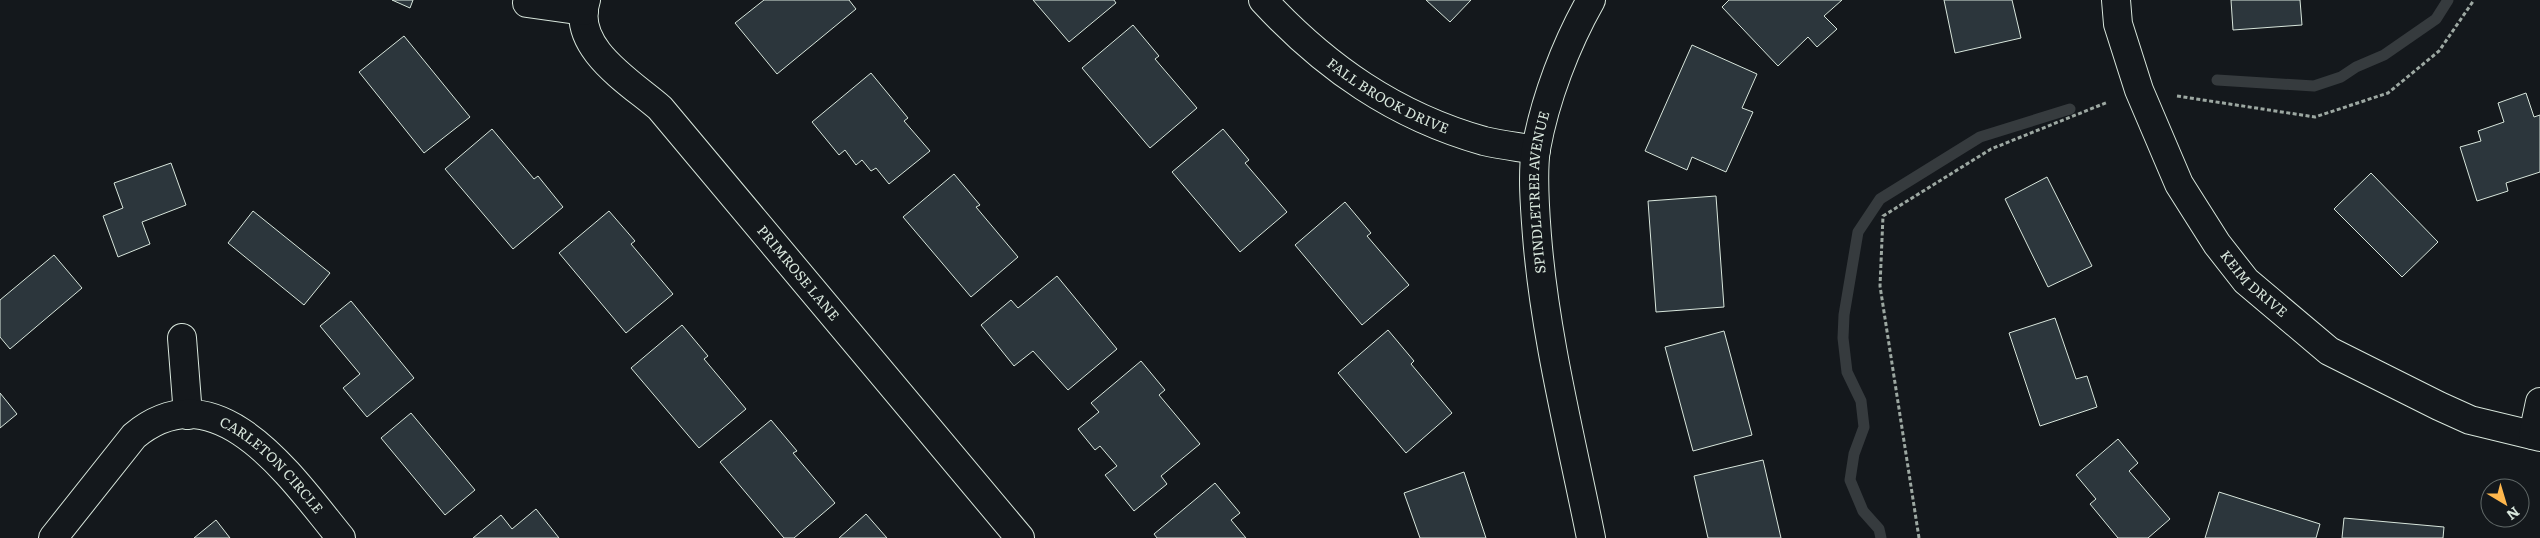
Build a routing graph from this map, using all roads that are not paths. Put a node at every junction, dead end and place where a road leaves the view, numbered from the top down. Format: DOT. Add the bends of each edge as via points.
graph roads {
  1 [pos="1263,0"];
  2 [pos="1591,0"];
  3 [pos="2116,0"];
  4 [pos="527,4"];
  5 [pos="585,6"];
  6 [pos="1536,150"];
  7 [pos="182,338"];
  8 [pos="2540,402"];
  9 [pos="188,415"];
  10 [pos="2536,436"];
  11 [pos="53,538"];
  12 [pos="341,538"];
  13 [pos="1020,538"];
  14 [pos="1591,538"];
  1 -- 6 [label="street, FALL BROOK DRIVE" via="1288,28 1353,81 1401,109 1452,131"];
  2 -- 6 [label="street, SPINDLETREE AVENUE" via="1559,67"];
  3 -- 10 [label="street, KEIM DRIVE" via="2118,24 2139,90 2179,184 2217,244 2246,281 2329,351 2470,420"];
  4 -- 5 [label="street, PRIMROSE LANE"];
  5 -- 13 [label="street, PRIMROSE LANE" via="586,30 596,54 660,108"];
  6 -- 14 [label="street, SPINDLETREE AVENUE" via="1540,274"];
  7 -- 9 [label="street"];
  8 -- 10 [label="street, KEIM DRIVE"];
  9 -- 11 [label="street, CARLETON CIRCLE" via="150,423 134,436"];
  9 -- 12 [label="street, CARLETON CIRCLE" via="211,417 250,436 281,466"];
}
